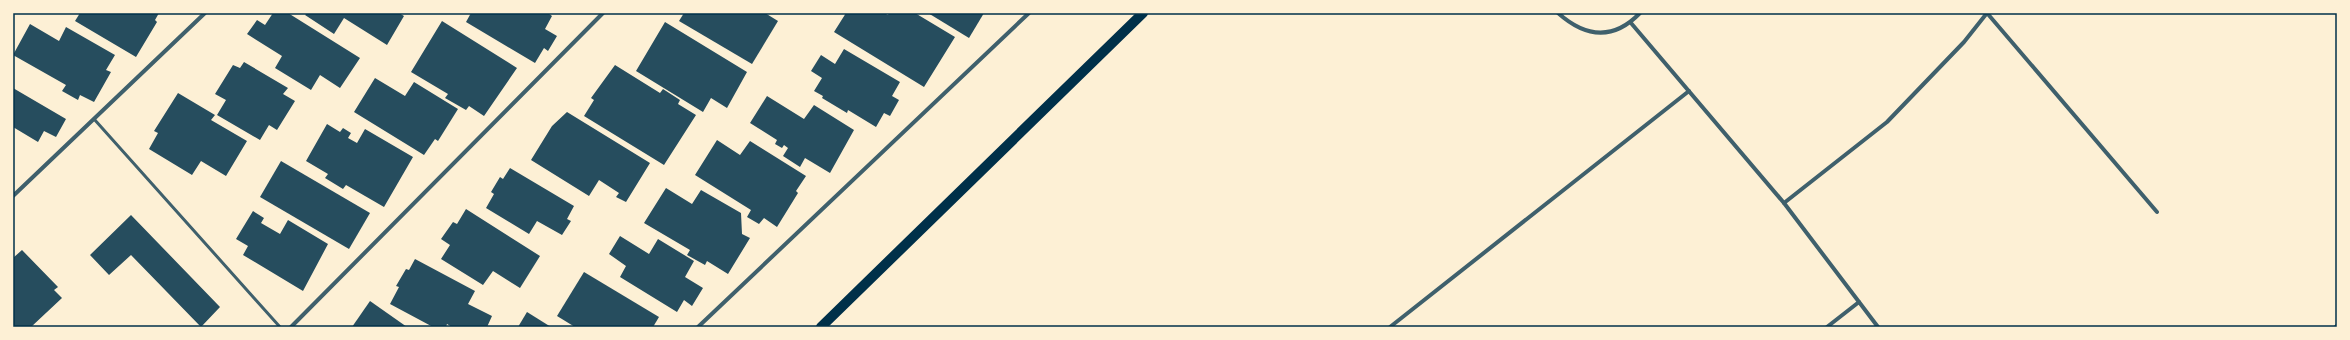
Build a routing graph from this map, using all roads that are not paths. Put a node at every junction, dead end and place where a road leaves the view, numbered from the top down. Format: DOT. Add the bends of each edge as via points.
graph roads {
  1 [pos="205,13"];
  2 [pos="603,13"];
  3 [pos="1029,13"];
  4 [pos="1143,13"];
  5 [pos="1558,13"];
  6 [pos="1640,13"];
  7 [pos="1987,13"];
  8 [pos="1631,23"];
  9 [pos="1690,91"];
  10 [pos="94,119"];
  11 [pos="13,196"];
  12 [pos="1784,203"];
  13 [pos="2157,212"];
  14 [pos="1859,302"];
  15 [pos="280,327"];
  16 [pos="291,327"];
  17 [pos="698,327"];
  18 [pos="821,327"];
  19 [pos="1390,327"];
  20 [pos="1827,327"];
  21 [pos="1878,327"];
  1 -- 10 [label="street"];
  2 -- 16 [label="street"];
  3 -- 17 [label="street"];
  4 -- 18 [label="main road"];
  5 -- 8 [label="street" via="1573,26 1592,33 1613,32"];
  6 -- 8 [label="street"];
  7 -- 12 [label="street" via="1964,42 1887,122"];
  7 -- 13 [label="street"];
  8 -- 9 [label="street"];
  9 -- 12 [label="street"];
  9 -- 19 [label="street"];
  10 -- 11 [label="street"];
  10 -- 15 [label="lane"];
  12 -- 14 [label="street"];
  14 -- 20 [label="street"];
  14 -- 21 [label="street"];
}
